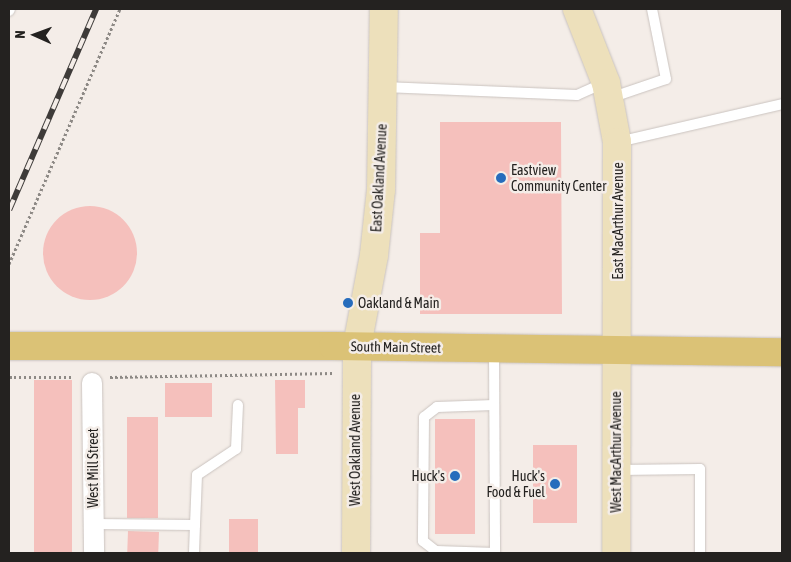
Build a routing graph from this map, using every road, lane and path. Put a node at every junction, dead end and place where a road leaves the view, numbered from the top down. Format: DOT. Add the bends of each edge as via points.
graph roads {
  1 [pos="120,9"];
  2 [pos="384,9"];
  3 [pos="577,9"];
  4 [pos="652,9"];
  5 [pos="383,87"];
  6 [pos="608,90"];
  7 [pos="782,104"];
  8 [pos="617,142"];
  9 [pos="9,264"];
  10 [pos="9,346"];
  11 [pos="494,349"];
  12 [pos="616,351"];
  13 [pos="782,352"];
  14 [pos="343,353"];
  15 [pos="9,377"];
  16 [pos="92,379"];
  17 [pos="238,405"];
  18 [pos="494,405"];
  19 [pos="616,470"];
  20 [pos="94,524"];
  21 [pos="195,525"];
  22 [pos="94,553"];
  23 [pos="194,553"];
  24 [pos="356,553"];
  25 [pos="494,553"];
  26 [pos="616,553"];
  27 [pos="700,553"];
  1 -- 9 [label="path"];
  2 -- 5 [label="main road, East Oakland Avenue"];
  3 -- 6 [label="main road, East MacArthur Avenue"];
  4 -- 6 [label="lane" via="666,79"];
  5 -- 6 [label="lane" via="577,95"];
  5 -- 14 [label="main road, East Oakland Avenue" via="381,190 374,255"];
  6 -- 8 [label="main road, East MacArthur Avenue"];
  7 -- 8 [label="lane"];
  8 -- 12 [label="main road, East MacArthur Avenue"];
  10 -- 14 [label="main road, South Main Street"];
  11 -- 12 [label="main road, South Main Street"];
  11 -- 14 [label="main road, South Main Street"];
  11 -- 18 [label="lane"];
  12 -- 13 [label="main road, South Main Street"];
  12 -- 19 [label="main road, West MacArthur Avenue"];
  14 -- 16 [label="path" via="332,375"];
  14 -- 24 [label="main road, West Oakland Avenue"];
  15 -- 16 [label="path"];
  16 -- 20 [label="street, West Mill Street"];
  17 -- 21 [label="lane" via="236,449 197,475"];
  18 -- 25 [label="lane"];
  18 -- 25 [label="lane" via="437,406 424,418 423,542 436,551"];
  19 -- 26 [label="main road, West MacArthur Avenue"];
  19 -- 27 [label="lane" via="700,469"];
  20 -- 21 [label="lane"];
  20 -- 22 [label="street, West Mill Street"];
  21 -- 23 [label="lane"];
}
